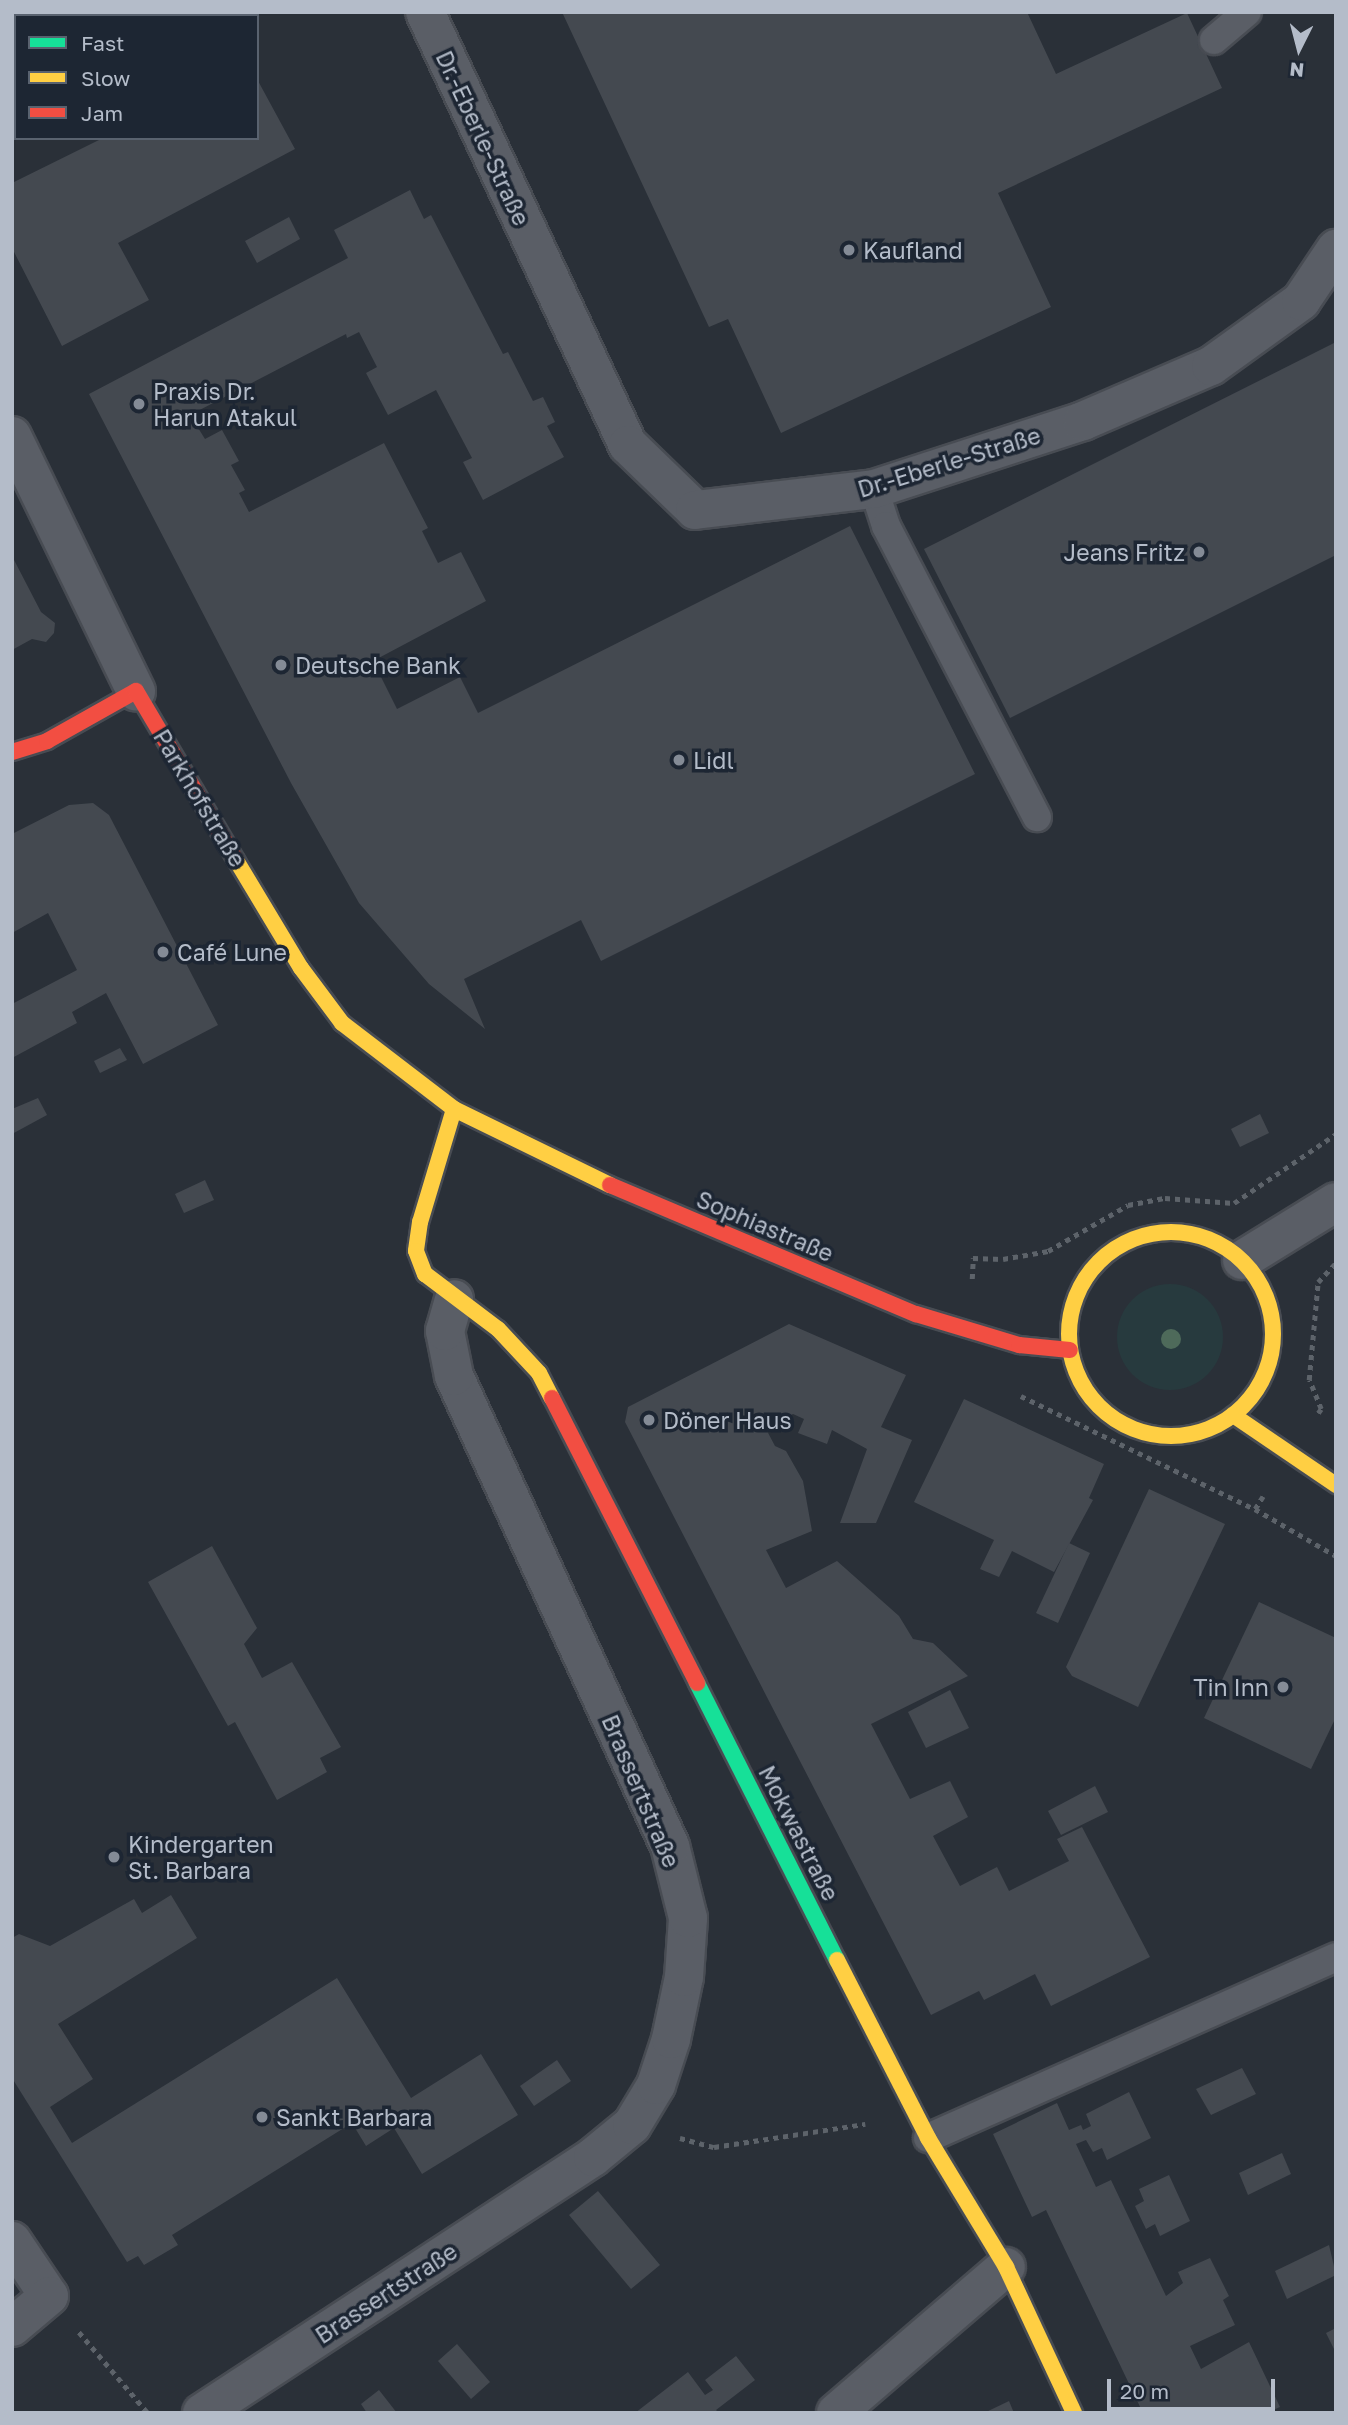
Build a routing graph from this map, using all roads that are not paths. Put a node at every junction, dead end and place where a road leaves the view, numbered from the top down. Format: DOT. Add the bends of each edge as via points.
graph roads {
  1 [pos="425,12"];
  2 [pos="1247,12"];
  3 [pos="1213,40"];
  4 [pos="1336,249"];
  5 [pos="12,436"];
  6 [pos="874,489"];
  7 [pos="136,691"];
  8 [pos="12,752"];
  9 [pos="1037,817"];
  10 [pos="454,1109"];
  11 [pos="1336,1202"];
  12 [pos="1242,1260"];
  13 [pos="454,1299"];
  14 [pos="1070,1350"];
  15 [pos="1233,1415"];
  16 [pos="1336,1485"];
  17 [pos="1336,1957"];
  18 [pos="928,2138"];
  19 [pos="12,2241"];
  20 [pos="1006,2267"];
  21 [pos="12,2327"];
  22 [pos="202,2413"];
  23 [pos="836,2413"];
  24 [pos="1074,2413"];
  1 -- 6 [label="street, Dr.-Eberle-Straße" via="628,445 695,510"];
  2 -- 3 [label="lane"];
  4 -- 6 [label="street, Dr.-Eberle-Straße" via="1301,301 1211,366 1083,421"];
  5 -- 7 [label="street, Parkhofstraße"];
  6 -- 9 [label="lane" via="886,526"];
  7 -- 8 [label="street" via="47,741"];
  7 -- 10 [label="street, Parkhofstraße" via="301,968 342,1023"];
  10 -- 13 [label="street" via="420,1222 416,1251 425,1274"];
  10 -- 14 [label="street, Sophiastraße" via="621,1190 968,1332 1019,1345"];
  11 -- 12 [label="street"];
  12 -- 14 [label="street" via="1201,1236 1154,1232 1111,1250 1079,1285"];
  12 -- 15 [label="street" via="1261,1284 1271,1315 1272,1346 1264,1376"];
  13 -- 18 [label="street, Mokwastraße" via="498,1329 540,1373"];
  13 -- 22 [label="street, Brassertstraße" via="445,1331 454,1376 670,1846 688,1918 684,1977 671,2039 656,2085 632,2125 593,2157"];
  14 -- 15 [label="street" via="1073,1369 1093,1402 1124,1425 1160,1436 1199,1433"];
  15 -- 16 [label="street"];
  17 -- 18 [label="lane"];
  18 -- 20 [label="street, Mokwastraße"];
  19 -- 21 [label="street" via="49,2297"];
  20 -- 23 [label="street"];
  20 -- 24 [label="street, Mokwastraße"];
}
